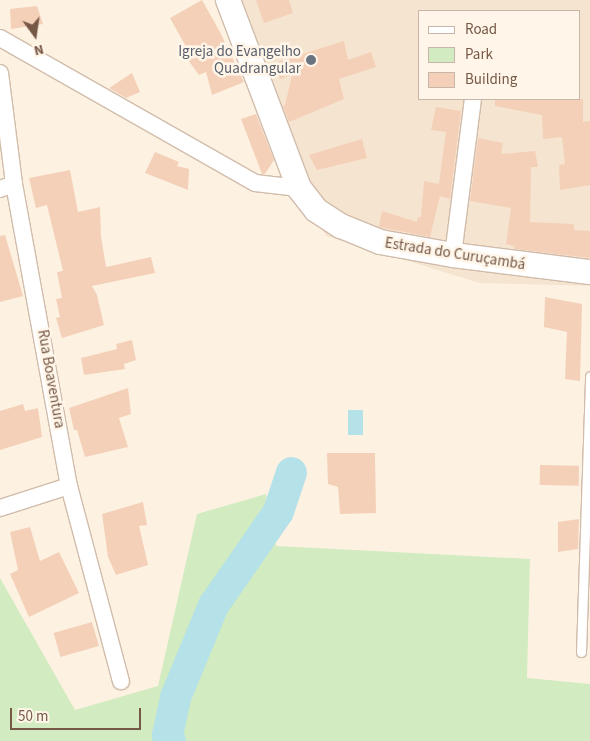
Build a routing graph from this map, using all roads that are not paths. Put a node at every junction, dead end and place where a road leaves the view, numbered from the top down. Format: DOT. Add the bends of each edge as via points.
graph roads {
  1 [pos="228,0"];
  2 [pos="0,38"];
  3 [pos="0,73"];
  4 [pos="473,100"];
  5 [pos="7,186"];
  6 [pos="299,188"];
  7 [pos="453,255"];
  8 [pos="590,272"];
  9 [pos="590,376"];
  10 [pos="69,486"];
  11 [pos="0,508"];
  12 [pos="581,652"];
  13 [pos="121,681"];
  1 -- 6 [label="street, Estrada do Curuçambá"];
  2 -- 6 [label="street" via="255,183"];
  3 -- 5 [label="street, Rua Boaventura"];
  4 -- 7 [label="street"];
  5 -- 10 [label="street, Rua Boaventura"];
  6 -- 7 [label="street, Estrada do Curuçambá" via="316,210 341,226 380,242"];
  7 -- 8 [label="street, Estrada do Curuçambá"];
  9 -- 12 [label="lane"];
  10 -- 11 [label="street"];
  10 -- 13 [label="street, Rua Boaventura"];
}
